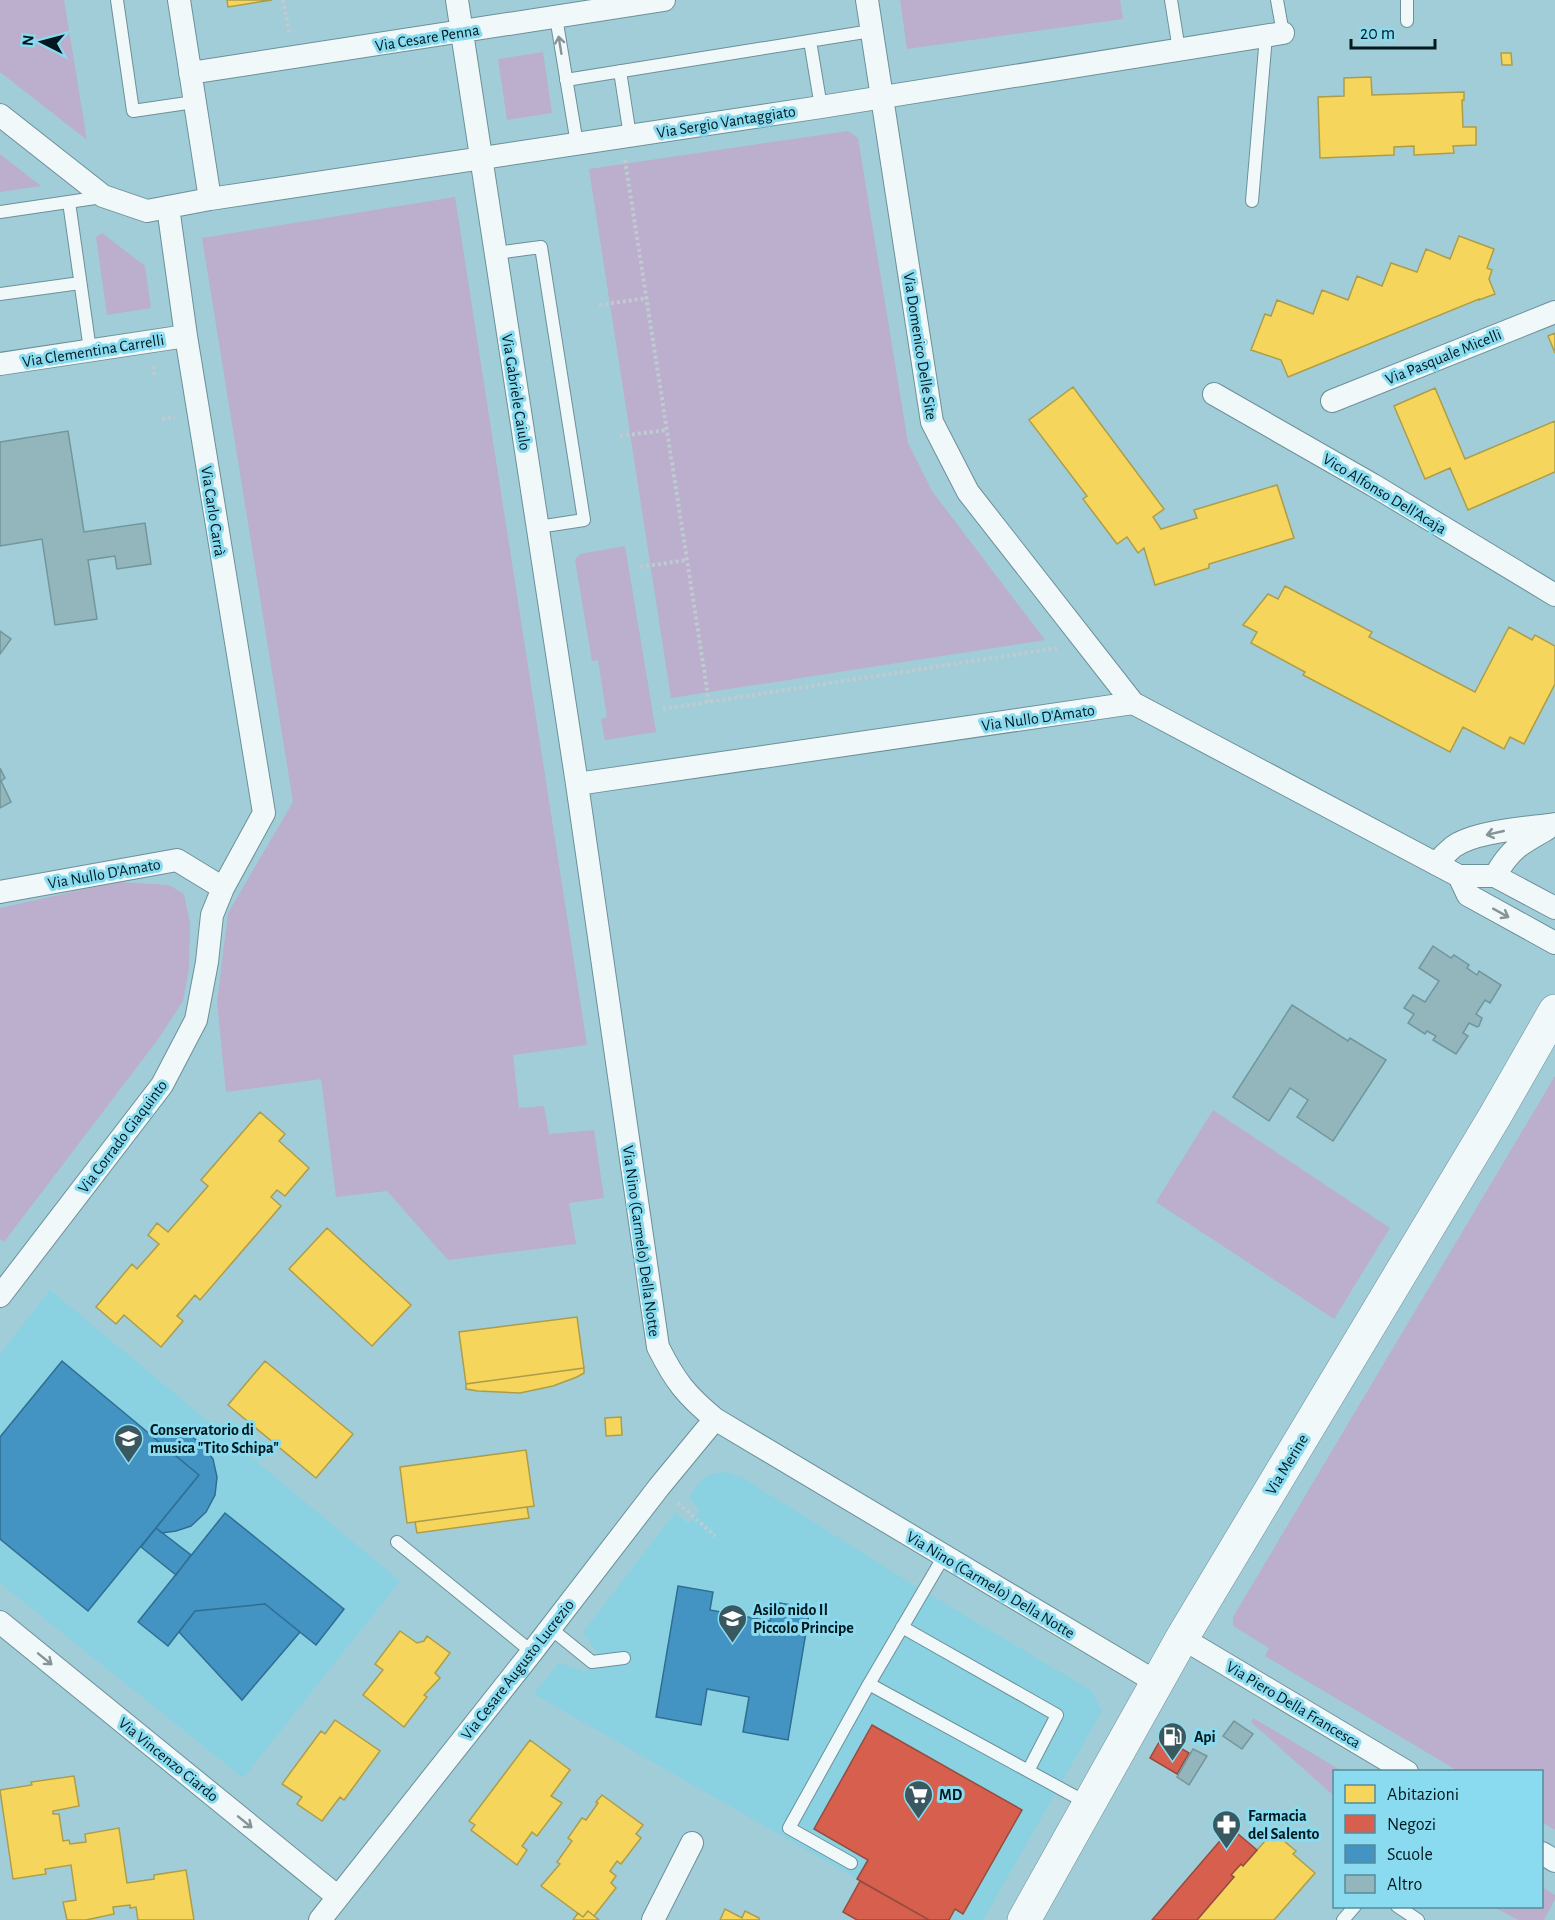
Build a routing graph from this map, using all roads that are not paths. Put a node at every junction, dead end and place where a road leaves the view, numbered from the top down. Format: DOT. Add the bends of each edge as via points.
graph roads {
  1 [pos="117,0"];
  2 [pos="179,0"];
  3 [pos="457,0"];
  4 [pos="664,0"];
  5 [pos="867,0"];
  6 [pos="1171,0"];
  7 [pos="1278,0"];
  8 [pos="1407,0"];
  9 [pos="556,17"];
  10 [pos="1407,21"];
  11 [pos="462,31"];
  12 [pos="871,31"];
  13 [pos="1275,34"];
  14 [pos="810,41"];
  15 [pos="1179,50"];
  16 [pos="620,71"];
  17 [pos="190,74"];
  18 [pos="566,80"];
  19 [pos="882,97"];
  20 [pos="195,102"];
  21 [pos="821,107"];
  22 [pos="0,115"];
  23 [pos="630,136"];
  24 [pos="577,144"];
  25 [pos="481,159"];
  26 [pos="103,196"];
  27 [pos="210,199"];
  28 [pos="1252,201"];
  29 [pos="69,202"];
  30 [pos="168,207"];
  31 [pos="0,212"];
  32 [pos="496,254"];
  33 [pos="80,283"];
  34 [pos="0,294"];
  35 [pos="1555,312"];
  36 [pos="186,336"];
  37 [pos="90,350"];
  38 [pos="0,364"];
  39 [pos="1214,394"];
  40 [pos="1332,401"];
  41 [pos="538,527"];
  42 [pos="1555,595"];
  43 [pos="1133,703"];
  44 [pos="577,784"];
  45 [pos="1554,825"];
  46 [pos="1436,864"];
  47 [pos="1459,876"];
  48 [pos="1495,876"];
  49 [pos="223,888"];
  50 [pos="0,892"];
  51 [pos="1555,908"];
  52 [pos="1555,943"];
  53 [pos="1555,1011"];
  54 [pos="0,1296"];
  55 [pos="715,1419"];
  56 [pos="397,1542"];
  57 [pos="944,1556"];
  58 [pos="0,1622"];
  59 [pos="902,1627"];
  60 [pos="550,1628"];
  61 [pos="1182,1638"];
  62 [pos="532,1652"];
  63 [pos="624,1658"];
  64 [pos="1156,1682"];
  65 [pos="869,1684"];
  66 [pos="1404,1770"];
  67 [pos="1028,1771"];
  68 [pos="1088,1804"];
  69 [pos="692,1843"];
  70 [pos="851,1863"];
  71 [pos="338,1897"];
  72 [pos="1353,1908"];
  73 [pos="1399,1908"];
  74 [pos="320,1920"];
  75 [pos="652,1920"];
  76 [pos="1024,1920"];
  77 [pos="1343,1920"];
  78 [pos="1418,1920"];
  1 -- 20 [label="lane" via="134,111"];
  2 -- 17 [label="street"];
  3 -- 11 [label="street, Via Gabriele Caiulo"];
  4 -- 9 [label="street, Via Cesare Penna"];
  5 -- 12 [label="street, Via Domenico Delle Site"];
  6 -- 15 [label="lane"];
  7 -- 13 [label="lane"];
  8 -- 10 [label="lane"];
  9 -- 11 [label="street, Via Cesare Penna"];
  18 -- 9 [label="lane, one-way"];
  11 -- 17 [label="street, Via Cesare Penna"];
  11 -- 25 [label="street, Via Gabriele Caiulo"];
  12 -- 14 [label="lane"];
  12 -- 19 [label="street, Via Domenico Delle Site"];
  13 -- 15 [label="street, Via Sergio Vantaggiato"];
  13 -- 28 [label="lane"];
  14 -- 16 [label="lane"];
  14 -- 21 [label="lane"];
  15 -- 19 [label="street, Via Sergio Vantaggiato"];
  16 -- 18 [label="lane"];
  16 -- 23 [label="lane"];
  17 -- 20 [label="street"];
  18 -- 24 [label="lane"];
  19 -- 21 [label="street, Via Sergio Vantaggiato"];
  19 -- 43 [label="street, Via Domenico Delle Site" via="932,422 968,492"];
  20 -- 27 [label="street"];
  21 -- 23 [label="street, Via Sergio Vantaggiato"];
  22 -- 26 [label="street, Via Sergio Vantaggiato"];
  23 -- 24 [label="street, Via Sergio Vantaggiato"];
  24 -- 25 [label="street, Via Sergio Vantaggiato"];
  25 -- 27 [label="street, Via Sergio Vantaggiato"];
  25 -- 32 [label="street, Via Gabriele Caiulo"];
  26 -- 29 [label="lane"];
  26 -- 30 [label="street, Via Sergio Vantaggiato" via="147,211"];
  27 -- 30 [label="street, Via Sergio Vantaggiato"];
  29 -- 31 [label="lane"];
  29 -- 33 [label="lane"];
  30 -- 36 [label="street, Via Carlo Carrà"];
  32 -- 41 [label="street, Via Gabriele Caiulo"];
  32 -- 41 [label="lane" via="541,247 584,520"];
  33 -- 34 [label="lane"];
  33 -- 37 [label="lane"];
  35 -- 40 [label="street, Via Pasquale Micelli"];
  36 -- 37 [label="street, Via Clementina Carrelli"];
  36 -- 49 [label="street, Via Carlo Carrà" via="264,813"];
  37 -- 38 [label="street, Via Clementina Carrelli"];
  39 -- 42 [label="street, Vico Alfonso Dell'Acaja"];
  41 -- 44 [label="street, Via Gabriele Caiulo"];
  43 -- 44 [label="street, Via Nullo D'Amato"];
  43 -- 46 [label="street"];
  44 -- 55 [label="street, Via Nino (Carmelo) Della Notte" via="657,1347 672,1377"];
  45 -- 46 [label="street, one-way" via="1526,826 1469,839 1454,846"];
  45 -- 48 [label="street" via="1519,844"];
  46 -- 47 [label="street"];
  47 -- 48 [label="street"];
  47 -- 52 [label="street, one-way" via="1468,895"];
  48 -- 51 [label="street"];
  49 -- 50 [label="street, Via Nullo D'Amato" via="177,860"];
  49 -- 54 [label="street, Via Corrado Giaquinto" via="212,915 196,1020 162,1085"];
  53 -- 61 [label="main road, Via Merine"];
  55 -- 57 [label="street, Via Nino (Carmelo) Della Notte"];
  55 -- 60 [label="street, Via Cesare Augusto Lucrezio"];
  56 -- 62 [label="lane"];
  57 -- 59 [label="lane"];
  57 -- 64 [label="street, Via Nino (Carmelo) Della Notte"];
  58 -- 71 [label="street, Via Vincenzo Ciardo, one-way"];
  59 -- 65 [label="lane"];
  59 -- 67 [label="lane" via="1057,1715"];
  60 -- 62 [label="street, Via Cesare Augusto Lucrezio"];
  60 -- 63 [label="lane" via="592,1662"];
  61 -- 64 [label="main road, Via Merine"];
  61 -- 66 [label="street, Via Piero Della Francesca"];
  62 -- 71 [label="street, Via Cesare Augusto Lucrezio"];
  64 -- 68 [label="main road, Via Merine"];
  65 -- 67 [label="lane"];
  65 -- 70 [label="lane" via="789,1828"];
  67 -- 68 [label="lane"];
  68 -- 76 [label="main road, Via Merine"];
  69 -- 75 [label="street"];
  71 -- 74 [label="street, Via Cesare Augusto Lucrezio"];
  72 -- 77 [label="lane"];
  73 -- 78 [label="lane"];
}
